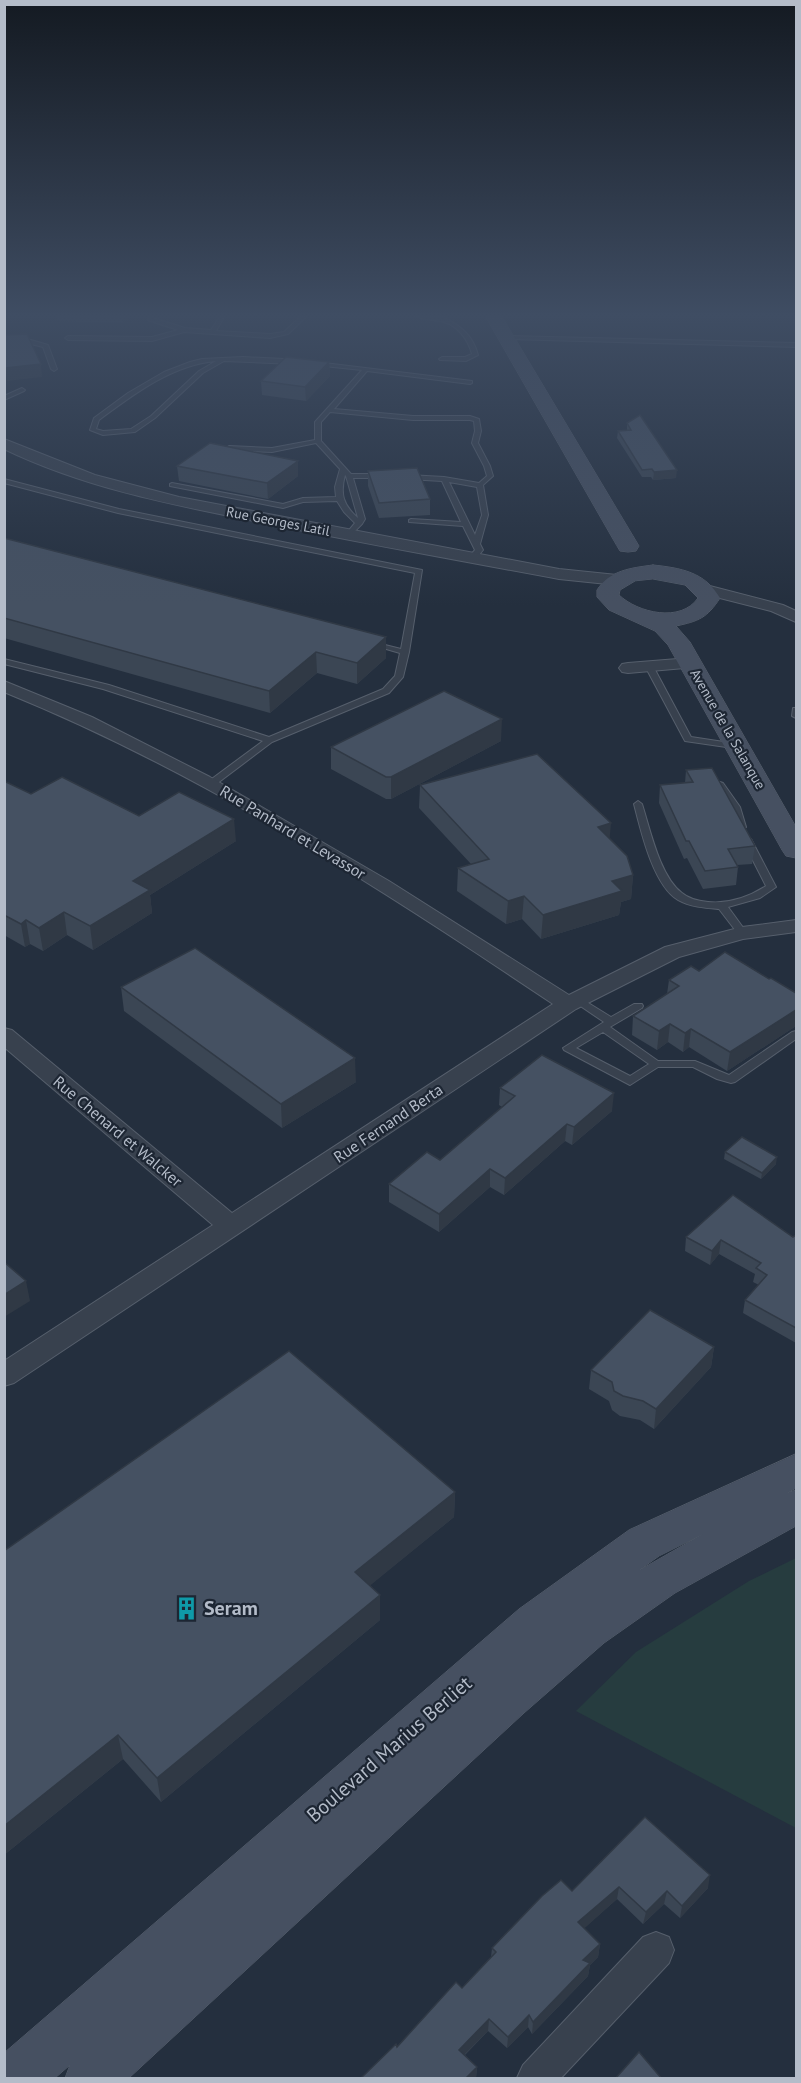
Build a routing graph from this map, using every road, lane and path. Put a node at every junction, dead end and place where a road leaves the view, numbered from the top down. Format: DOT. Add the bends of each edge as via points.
graph roads {
  1 [pos="105,412"];
  2 [pos="158,412"];
  3 [pos="327,412"];
  4 [pos="352,412"];
  5 [pos="550,412"];
  6 [pos="318,441"];
  7 [pos="4,443"];
  8 [pos="228,448"];
  9 [pos="342,469"];
  10 [pos="349,476"];
  11 [pos="383,476"];
  12 [pos="395,476"];
  13 [pos="444,479"];
  14 [pos="4,481"];
  15 [pos="172,485"];
  16 [pos="480,485"];
  17 [pos="338,499"];
  18 [pos="411,521"];
  19 [pos="360,523"];
  20 [pos="466,524"];
  21 [pos="349,535"];
  22 [pos="628,546"];
  23 [pos="474,551"];
  24 [pos="668,573"];
  25 [pos="617,582"];
  26 [pos="700,604"];
  27 [pos="796,617"];
  28 [pos="649,618"];
  29 [pos="359,640"];
  30 [pos="405,652"];
  31 [pos="4,661"];
  32 [pos="690,663"];
  33 [pos="649,666"];
  34 [pos="628,668"];
  35 [pos="4,686"];
  36 [pos="796,710"];
  37 [pos="796,716"];
  38 [pos="269,740"];
  39 [pos="738,747"];
  40 [pos="712,775"];
  41 [pos="212,783"];
  42 [pos="638,804"];
  43 [pos="796,824"];
  44 [pos="796,850"];
  45 [pos="722,906"];
  46 [pos="796,926"];
  47 [pos="742,933"];
  48 [pos="572,1002"];
  49 [pos="638,1006"];
  50 [pos="607,1024"];
  51 [pos="796,1034"];
  52 [pos="4,1035"];
  53 [pos="656,1064"];
  54 [pos="232,1227"];
  55 [pos="4,1376"];
  56 [pos="796,1470"];
  57 [pos="796,1507"];
  58 [pos="656,1950"];
  59 [pos="16,2079"];
  60 [pos="91,2079"];
  61 [pos="536,2079"];
  1 -- 2 [label="lane" via="96,419 93,430 134,431"];
  3 -- 6 [label="lane" via="318,422"];
  4 -- 16 [label="lane" via="477,420 475,443 490,476"];
  5 -- 22 [label="main road"];
  6 -- 8 [label="lane" via="272,450"];
  6 -- 9 [label="lane"];
  7 -- 21 [label="street, Rue Georges Latil" via="33,458 113,486"];
  9 -- 10 [label="lane"];
  9 -- 17 [label="lane"];
  10 -- 11 [label="lane"];
  10 -- 19 [label="lane"];
  12 -- 13 [label="lane"];
  13 -- 16 [label="lane"];
  13 -- 20 [label="lane"];
  14 -- 30 [label="lane" via="129,513 419,572"];
  15 -- 17 [label="lane" via="283,506 303,500"];
  16 -- 23 [label="lane" via="485,515"];
  17 -- 19 [label="lane" via="344,510"];
  18 -- 20 [label="lane"];
  19 -- 21 [label="lane"];
  20 -- 23 [label="lane"];
  21 -- 23 [label="street, Rue Georges Latil"];
  22 -- 24 [label="main road"];
  22 -- 25 [label="main road"];
  23 -- 25 [label="street, Rue Georges Latil" via="559,574"];
  24 -- 25 [label="main road" via="653,572"];
  24 -- 26 [label="main road" via="691,580"];
  25 -- 28 [label="main road" via="608,597 622,610"];
  26 -- 27 [label="street" via="753,603"];
  26 -- 28 [label="main road" via="670,619"];
  26 -- 43 [label="main road, Avenue de la Salanque" via="692,641"];
  28 -- 32 [label="main road, Avenue de la Salanque" via="671,634"];
  29 -- 30 [label="lane"];
  30 -- 38 [label="lane" via="399,677 386,691"];
  31 -- 38 [label="lane" via="106,687"];
  32 -- 33 [label="street"];
  32 -- 39 [label="main road, Avenue de la Salanque"];
  33 -- 34 [label="street"];
  33 -- 39 [label="lane" via="688,739"];
  35 -- 41 [label="street, Rue Panhard et Levassor" via="62,708"];
  36 -- 37 [label="lane"];
  38 -- 41 [label="lane"];
  39 -- 44 [label="main road, Avenue de la Salanque"];
  40 -- 45 [label="lane" via="736,807 739,822 771,888"];
  41 -- 48 [label="street, Rue Panhard et Levassor"];
  42 -- 45 [label="lane" via="656,864 679,897"];
  45 -- 47 [label="lane"];
  46 -- 47 [label="street, Rue Fernand Berta"];
  47 -- 48 [label="street, Rue Fernand Berta" via="672,952"];
  48 -- 50 [label="lane"];
  48 -- 54 [label="street, Rue Fernand Berta"];
  49 -- 50 [label="lane"];
  50 -- 53 [label="lane"];
  50 -- 53 [label="lane" via="568,1048 630,1081"];
  51 -- 53 [label="lane" via="731,1078 695,1064"];
  52 -- 54 [label="street, Rue Chenard et Walcker"];
  54 -- 55 [label="street, Rue Fernand Berta"];
  56 -- 59 [label="main road, Boulevard Marius Berliet" via="644,1543 534,1623"];
  57 -- 60 [label="main road" via="714,1547 616,1609 361,1832"];
  58 -- 61 [label="street"];
}
